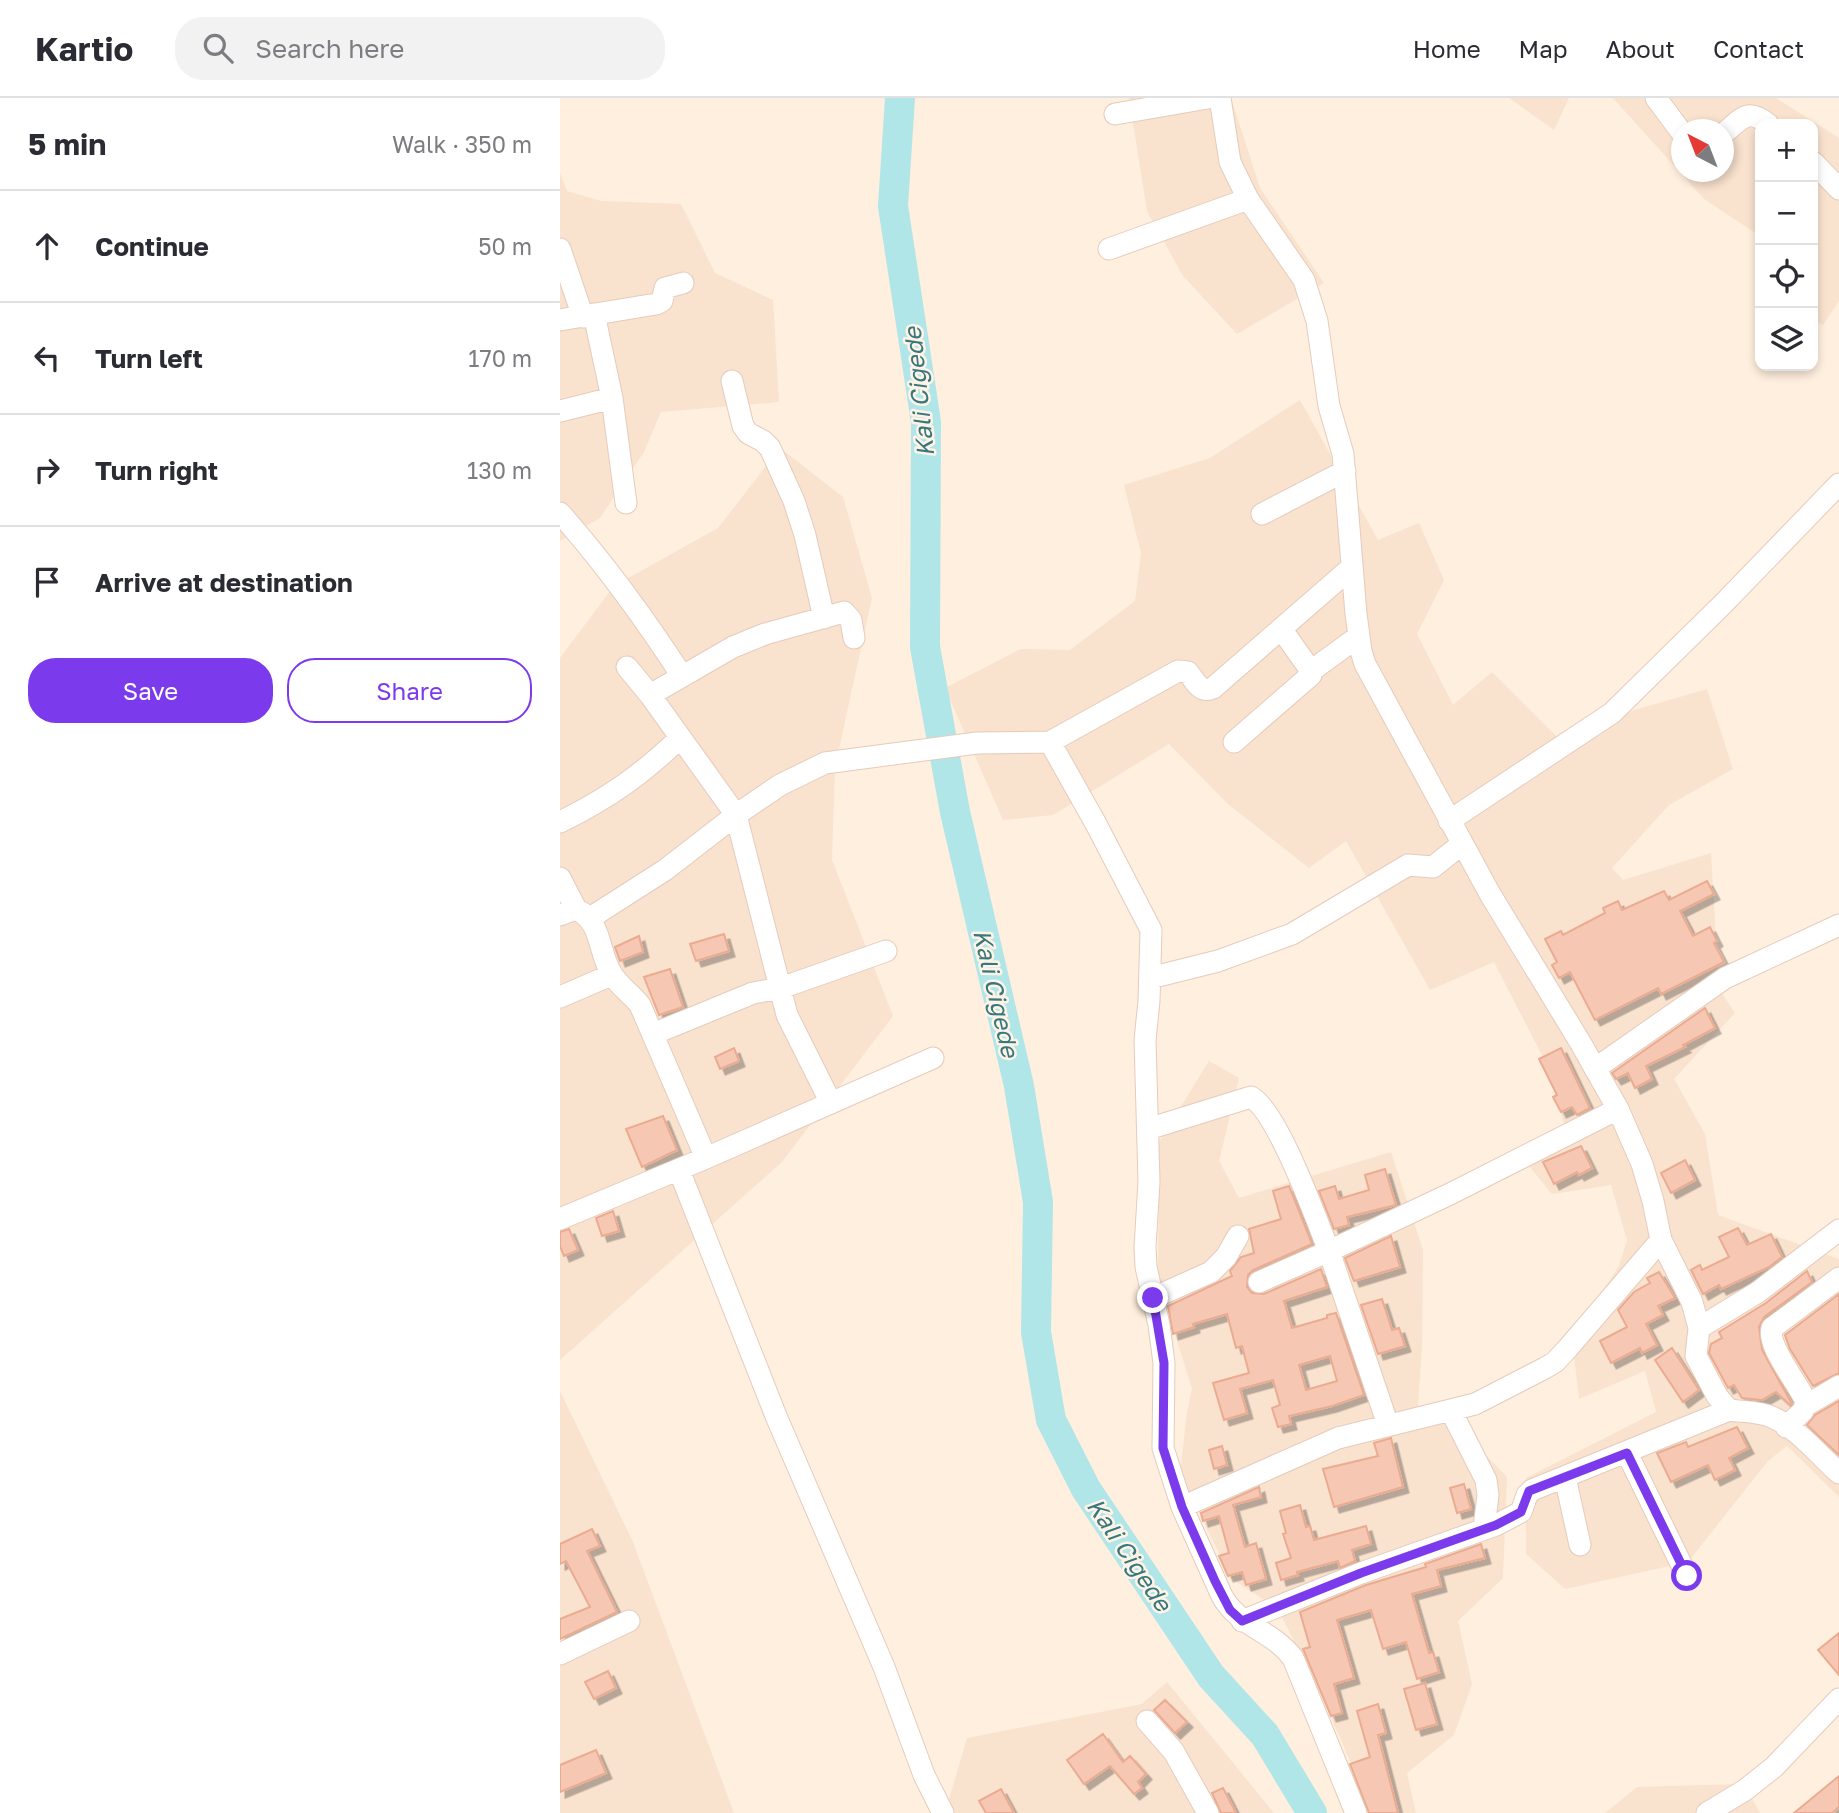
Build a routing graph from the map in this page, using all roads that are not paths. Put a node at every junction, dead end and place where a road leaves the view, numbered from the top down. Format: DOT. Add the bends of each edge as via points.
graph roads {
  1 [pos="1208,98"];
  2 [pos="1220,98"];
  3 [pos="1656,98"];
  4 [pos="1115,114"];
  5 [pos="1672,119"];
  6 [pos="1762,119"];
  7 [pos="1734,126"];
  8 [pos="1818,167"];
  9 [pos="1839,189"];
  10 [pos="1248,199"];
  11 [pos="560,249"];
  12 [pos="1109,249"];
  13 [pos="683,282"];
  14 [pos="588,315"];
  15 [pos="560,320"];
  16 [pos="732,381"];
  17 [pos="612,398"];
  18 [pos="560,411"];
  19 [pos="1345,471"];
  20 [pos="1839,484"];
  21 [pos="626,503"];
  22 [pos="560,513"];
  23 [pos="1262,514"];
  24 [pos="1352,568"];
  25 [pos="824,618"];
  26 [pos="1282,630"];
  27 [pos="1359,636"];
  28 [pos="854,638"];
  29 [pos="627,667"];
  30 [pos="1311,671"];
  31 [pos="682,676"];
  32 [pos="650,695"];
  33 [pos="680,738"];
  34 [pos="1050,742"];
  35 [pos="1234,742"];
  36 [pos="736,815"];
  37 [pos="1449,821"];
  38 [pos="560,822"];
  39 [pos="1462,844"];
  40 [pos="560,878"];
  41 [pos="575,914"];
  42 [pos="1839,925"];
  43 [pos="886,951"];
  44 [pos="611,975"];
  45 [pos="1150,978"];
  46 [pos="781,988"];
  47 [pos="560,997"];
  48 [pos="653,1034"];
  49 [pos="933,1058"];
  50 [pos="1596,1068"];
  51 [pos="831,1103"];
  52 [pos="1618,1109"];
  53 [pos="1147,1129"];
  54 [pos="706,1158"];
  55 [pos="678,1170"];
  56 [pos="560,1219"];
  57 [pos="1839,1230"];
  58 [pos="1238,1237"];
  59 [pos="1661,1240"];
  60 [pos="1329,1251"];
  61 [pos="1839,1278"];
  62 [pos="1259,1282"];
  63 [pos="1153,1298"];
  64 [pos="1699,1328"];
  65 [pos="1839,1386"];
  66 [pos="1805,1406"];
  67 [pos="1729,1410"];
  68 [pos="1451,1411"];
  69 [pos="1388,1425"];
  70 [pos="1786,1427"];
  71 [pos="1627,1453"];
  72 [pos="1839,1473"];
  73 [pos="1566,1477"];
  74 [pos="1182,1507"];
  75 [pos="1485,1528"];
  76 [pos="1580,1545"];
  77 [pos="1687,1576"];
  78 [pos="629,1621"];
  79 [pos="1242,1621"];
  80 [pos="560,1654"];
  81 [pos="1839,1699"];
  82 [pos="1147,1721"];
  83 [pos="1712,1812"];
  84 [pos="943,1813"];
  85 [pos="1208,1813"];
  86 [pos="1356,1813"];
  1 -- 4 [label="street"];
  2 -- 10 [label="street" via="1230,162"];
  3 -- 5 [label="street"];
  6 -- 7 [label="street" via="1748,116"];
  8 -- 9 [label="street"];
  10 -- 12 [label="street"];
  10 -- 19 [label="street" via="1311,298"];
  11 -- 14 [label="street"];
  13 -- 14 [label="street" via="666,288 656,304"];
  14 -- 15 [label="street"];
  14 -- 17 [label="street"];
  16 -- 25 [label="street" via="743,426 770,448 794,501"];
  17 -- 18 [label="street"];
  17 -- 21 [label="street"];
  19 -- 23 [label="street"];
  19 -- 24 [label="street"];
  20 -- 37 [label="street" via="1612,713"];
  22 -- 31 [label="street" via="633,604"];
  24 -- 26 [label="street"];
  24 -- 27 [label="street"];
  25 -- 28 [label="street" via="845,612 852,620"];
  25 -- 31 [label="street" via="733,647"];
  26 -- 30 [label="street"];
  26 -- 34 [label="street" via="1213,688 1202,690 1188,672 1178,671"];
  27 -- 30 [label="street"];
  27 -- 37 [label="street" via="1365,664"];
  29 -- 32 [label="street"];
  30 -- 35 [label="street" via="1309,679"];
  31 -- 32 [label="street"];
  32 -- 33 [label="street"];
  33 -- 36 [label="street"];
  33 -- 38 [label="street" via="612,794"];
  34 -- 36 [label="street" via="977,743 825,763 780,785"];
  34 -- 45 [label="street" via="1148,921"];
  36 -- 41 [label="street" via="665,870"];
  36 -- 46 [label="street"];
  37 -- 39 [label="street"];
  39 -- 45 [label="street" via="1436,866 1408,865 1283,937 1218,961"];
  39 -- 50 [label="street"];
  40 -- 41 [label="street"];
  41 -- 44 [label="street" via="596,929"];
  42 -- 50 [label="street" via="1725,978"];
  43 -- 46 [label="street"];
  44 -- 47 [label="street"];
  44 -- 48 [label="street" via="640,1005"];
  45 -- 53 [label="street" via="1145,1040"];
  46 -- 48 [label="street" via="753,993"];
  46 -- 51 [label="street" via="791,1025"];
  48 -- 54 [label="street"];
  49 -- 51 [label="street"];
  50 -- 52 [label="street"];
  51 -- 54 [label="street"];
  52 -- 59 [label="street" via="1650,1188"];
  52 -- 60 [label="street"];
  53 -- 60 [label="street" via="1249,1097 1255,1099 1293,1160"];
  53 -- 63 [label="street" via="1145,1247"];
  54 -- 55 [label="street"];
  55 -- 56 [label="street"];
  55 -- 84 [label="street"];
  57 -- 64 [label="street" via="1758,1292"];
  58 -- 63 [label="street" via="1211,1272"];
  59 -- 64 [label="street" via="1692,1301"];
  59 -- 68 [label="street" via="1555,1362 1475,1404"];
  60 -- 62 [label="street"];
  60 -- 69 [label="street"];
  61 -- 66 [label="street" via="1770,1332"];
  63 -- 74 [label="street" via="1164,1363 1163,1448"];
  64 -- 67 [label="street" via="1696,1356"];
  65 -- 66 [label="street"];
  66 -- 70 [label="street"];
  67 -- 70 [label="street" via="1757,1412"];
  67 -- 71 [label="street"];
  68 -- 69 [label="street"];
  68 -- 75 [label="street" via="1486,1480"];
  69 -- 74 [label="street" via="1338,1438"];
  70 -- 72 [label="street"];
  71 -- 73 [label="street"];
  71 -- 77 [label="street"];
  73 -- 75 [label="street" via="1529,1491 1521,1512"];
  73 -- 76 [label="street"];
  74 -- 79 [label="street" via="1222,1597"];
  75 -- 79 [label="street"];
  78 -- 80 [label="street"];
  79 -- 86 [label="street" via="1273,1637 1293,1658"];
  81 -- 83 [label="street" via="1774,1766"];
  82 -- 85 [label="street" via="1174,1752"];
}
